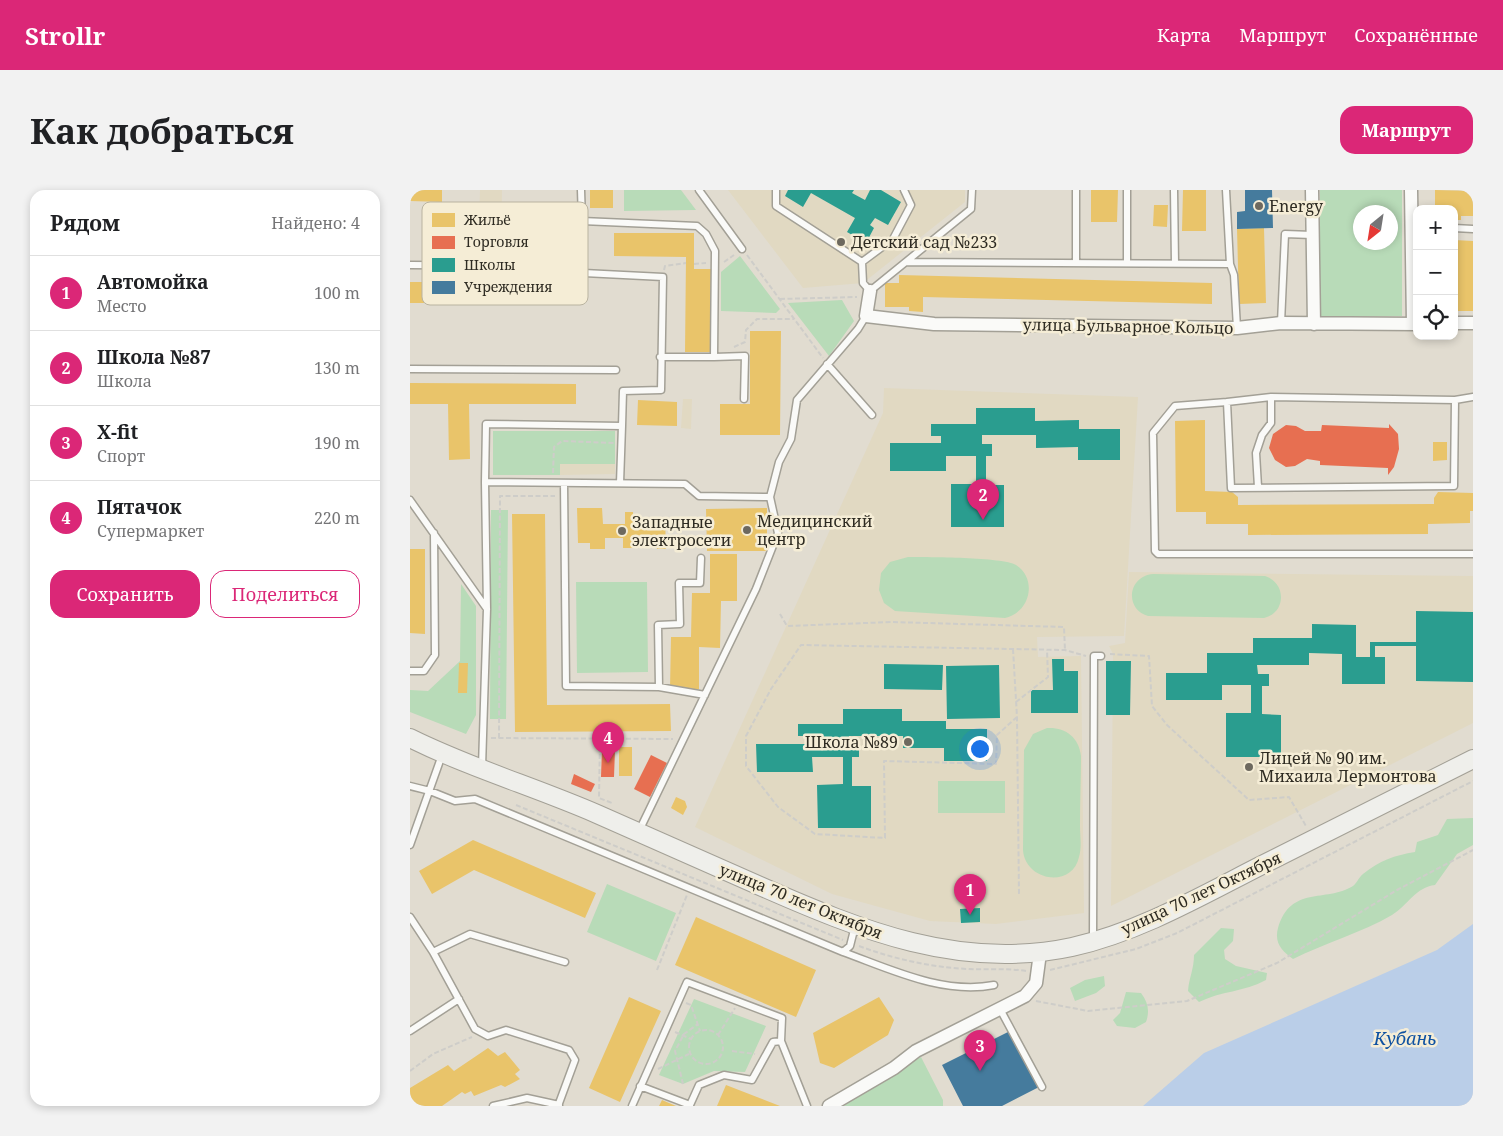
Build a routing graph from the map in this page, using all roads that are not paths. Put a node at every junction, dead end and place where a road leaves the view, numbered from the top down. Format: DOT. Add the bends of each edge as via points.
graph roads {
  1 [pos="776,190"];
  2 [pos="904,190"];
  3 [pos="972,190"];
  4 [pos="1076,190"];
  5 [pos="1127,190"];
  6 [pos="1174,190"];
  7 [pos="1226,190"];
  8 [pos="1312,190"];
  9 [pos="1411,190"];
  10 [pos="701,191"];
  11 [pos="1413,215"];
  12 [pos="588,221"];
  13 [pos="1458,228"];
  14 [pos="1473,229"];
  15 [pos="1312,235"];
  16 [pos="742,249"];
  17 [pos="1414,250"];
  18 [pos="862,262"];
  19 [pos="906,262"];
  20 [pos="1076,262"];
  21 [pos="1127,263"];
  22 [pos="1174,263"];
  23 [pos="1230,264"];
  24 [pos="588,273"];
  25 [pos="870,293"];
  26 [pos="1415,295"];
  27 [pos="866,316"];
  28 [pos="1281,323"];
  29 [pos="1473,323"];
  30 [pos="1314,324"];
  31 [pos="1413,324"];
  32 [pos="1458,324"];
  33 [pos="1237,328"];
  34 [pos="660,357"];
  35 [pos="714,357"];
  36 [pos="828,364"];
  37 [pos="410,369"];
  38 [pos="616,370"];
  39 [pos="1271,397"];
  40 [pos="1473,397"];
  41 [pos="744,399"];
  42 [pos="1456,400"];
  43 [pos="1227,402"];
  44 [pos="872,415"];
  45 [pos="622,426"];
  46 [pos="485,482"];
  47 [pos="564,483"];
  48 [pos="620,484"];
  49 [pos="1258,487"];
  50 [pos="770,497"];
  51 [pos="410,500"];
  52 [pos="434,533"];
  53 [pos="1473,554"];
  54 [pos="700,558"];
  55 [pos="487,609"];
  56 [pos="1102,656"];
  57 [pos="410,671"];
  58 [pos="659,687"];
  59 [pos="704,695"];
  60 [pos="410,738"];
  61 [pos="410,745"];
  62 [pos="442,754"];
  63 [pos="1473,759"];
  64 [pos="482,768"];
  65 [pos="410,786"];
  66 [pos="430,791"];
  67 [pos="638,832"];
  68 [pos="410,845"];
  69 [pos="410,917"];
  70 [pos="855,925"];
  71 [pos="1093,942"];
  72 [pos="433,952"];
  73 [pos="842,952"];
  74 [pos="1040,952"];
  75 [pos="565,962"];
  76 [pos="994,985"];
  77 [pos="459,1000"];
  78 [pos="1000,1009"];
  79 [pos="410,1031"];
  80 [pos="781,1041"];
  81 [pos="640,1086"];
  82 [pos="1042,1087"];
  83 [pos="559,1105"];
  84 [pos="493,1106"];
  85 [pos="632,1106"];
  86 [pos="807,1106"];
  87 [pos="828,1106"];
  1 -- 18 [label="lane" via="776,206"];
  2 -- 18 [label="lane" via="911,205 893,239"];
  3 -- 19 [label="lane" via="971,209"];
  4 -- 20 [label="lane"];
  5 -- 21 [label="lane"];
  6 -- 22 [label="lane"];
  7 -- 23 [label="lane"];
  8 -- 15 [label="street"];
  9 -- 11 [label="street"];
  10 -- 16 [label="lane"];
  12 -- 35 [label="lane" via="697,226 706,234 715,251 716,265"];
  13 -- 14 [label="lane"];
  15 -- 28 [label="lane" via="1285,234"];
  15 -- 30 [label="street"];
  17 -- 26 [label="street"];
  18 -- 25 [label="lane" via="863,283"];
  19 -- 20 [label="lane"];
  19 -- 25 [label="lane"];
  20 -- 21 [label="lane"];
  21 -- 22 [label="lane"];
  22 -- 23 [label="lane"];
  23 -- 33 [label="lane" via="1234,275"];
  24 -- 34 [label="lane" via="663,277"];
  25 -- 27 [label="street"];
  27 -- 33 [label="street, улица Бульварное Кольцо" via="934,324"];
  27 -- 36 [label="lane"];
  28 -- 30 [label="street, улица Бульварное Кольцо"];
  28 -- 33 [label="street, улица Бульварное Кольцо"];
  29 -- 32 [label="street"];
  30 -- 31 [label="street, улица Бульварное Кольцо"];
  34 -- 35 [label="lane"];
  34 -- 45 [label="lane" via="661,390 623,391"];
  35 -- 41 [label="lane" via="746,356"];
  36 -- 44 [label="lane"];
  36 -- 50 [label="lane" via="797,400 791,439 779,462"];
  37 -- 38 [label="lane"];
  39 -- 42 [label="lane"];
  39 -- 43 [label="lane"];
  39 -- 49 [label="lane" via="1270,423 1256,453"];
  40 -- 42 [label="lane"];
  42 -- 49 [label="lane" via="1454,486"];
  43 -- 49 [label="lane" via="1231,488"];
  43 -- 53 [label="lane" via="1174,406 1153,433 1155,551 1158,554"];
  45 -- 46 [label="lane" via="486,424"];
  45 -- 48 [label="lane"];
  46 -- 47 [label="lane"];
  46 -- 55 [label="lane"];
  47 -- 48 [label="lane"];
  47 -- 58 [label="lane" via="566,686"];
  48 -- 50 [label="lane" via="685,484 700,496"];
  50 -- 59 [label="lane" via="778,533 756,590"];
  51 -- 52 [label="lane"];
  52 -- 55 [label="lane"];
  52 -- 57 [label="lane" via="434,655 424,671"];
  54 -- 58 [label="lane" via="700,583 679,583 680,624 658,625"];
  55 -- 64 [label="lane"];
  56 -- 71 [label="lane" via="1094,656"];
  58 -- 59 [label="lane"];
  59 -- 67 [label="lane"];
  60 -- 62 [label="main road, улица 70 лет Октября"];
  61 -- 62 [label="main road"];
  62 -- 64 [label="main road, улица 70 лет Октября"];
  62 -- 66 [label="lane"];
  63 -- 71 [label="main road, улица 70 лет Октября" via="1193,901 1134,928"];
  64 -- 67 [label="main road, улица 70 лет Октября"];
  65 -- 66 [label="lane"];
  66 -- 68 [label="lane"];
  66 -- 73 [label="lane" via="455,801 475,799"];
  67 -- 70 [label="main road, улица 70 лет Октября"];
  69 -- 72 [label="lane"];
  70 -- 73 [label="lane" via="850,943"];
  70 -- 74 [label="main road, улица 70 лет Октября" via="892,939 941,949 988,953"];
  71 -- 74 [label="main road, улица 70 лет Октября"];
  72 -- 75 [label="lane" via="470,934"];
  72 -- 77 [label="lane"];
  73 -- 76 [label="lane" via="936,983 978,988"];
  74 -- 78 [label="street" via="1036,982 1025,996"];
  77 -- 79 [label="lane"];
  77 -- 83 [label="lane" via="475,1029 481,1033 488,1036 506,1030 574,1054 575,1060"];
  78 -- 82 [label="lane"];
  78 -- 87 [label="street" via="916,1051 894,1068"];
  80 -- 81 [label="lane" via="773,1042 752,1080 724,1075 699,1086 690,1105"];
  80 -- 81 [label="lane" via="782,1018 687,982"];
  80 -- 86 [label="lane"];
  81 -- 85 [label="lane"];
  83 -- 84 [label="lane" via="527,1098"];
}
